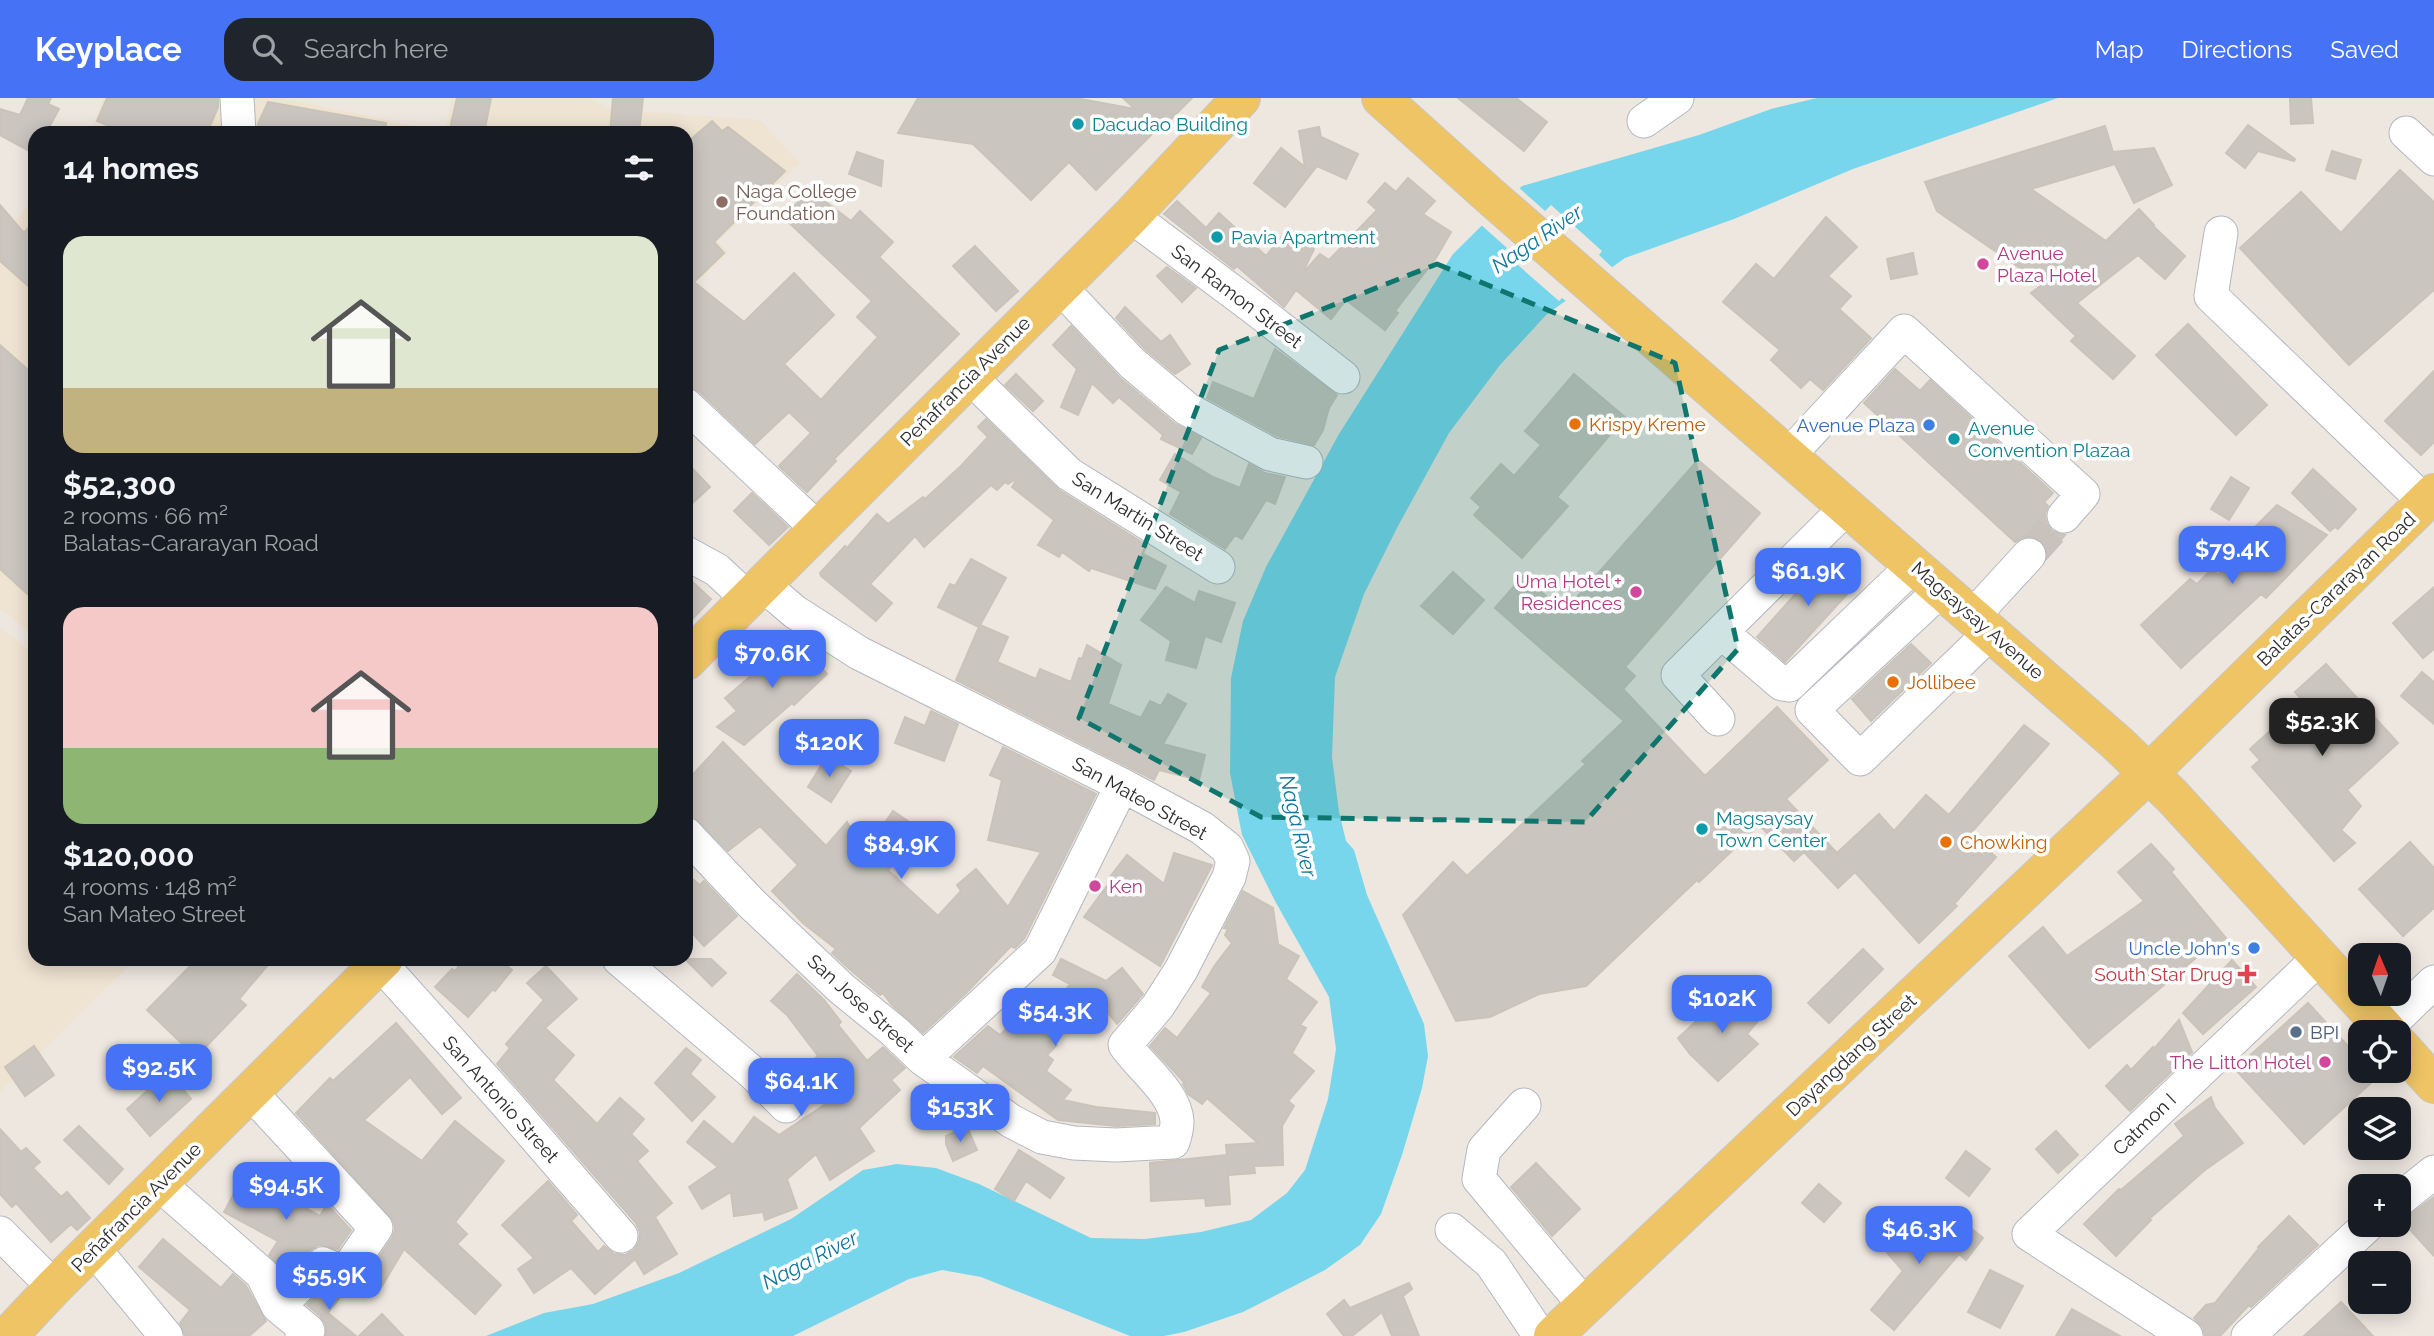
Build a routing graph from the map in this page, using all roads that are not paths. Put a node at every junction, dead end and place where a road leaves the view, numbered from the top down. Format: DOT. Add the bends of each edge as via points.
graph roads {
  1 [pos="237,98"];
  2 [pos="1241,98"];
  3 [pos="1381,98"];
  4 [pos="1677,98"];
  5 [pos="1644,121"];
  6 [pos="239,126"];
  7 [pos="2406,133"];
  8 [pos="2434,159"];
  9 [pos="1131,216"];
  10 [pos="2221,233"];
  11 [pos="1060,287"];
  12 [pos="969,376"];
  13 [pos="1343,377"];
  14 [pos="693,412"];
  15 [pos="1789,455"];
  16 [pos="1306,462"];
  17 [pos="2429,497"];
  18 [pos="1847,507"];
  19 [pos="2064,516"];
  20 [pos="818,529"];
  21 [pos="2029,555"];
  22 [pos="693,557"];
  23 [pos="1218,567"];
  24 [pos="1928,577"];
  25 [pos="755,592"];
  26 [pos="1982,624"];
  27 [pos="1721,632"];
  28 [pos="693,654"];
  29 [pos="1718,719"];
  30 [pos="2149,773"];
  31 [pos="1122,785"];
  32 [pos="693,841"];
  33 [pos="2320,957"];
  34 [pos="377,966"];
  35 [pos="386,966"];
  36 [pos="627,966"];
  37 [pos="2434,982"];
  38 [pos="2377,1020"];
  39 [pos="2403,1020"];
  40 [pos="2411,1056"];
  41 [pos="923,1059"];
  42 [pos="2433,1080"];
  43 [pos="250,1092"];
  44 [pos="1524,1105"];
  45 [pos="786,1106"];
  46 [pos="1175,1131"];
  47 [pos="2434,1172"];
  48 [pos="158,1183"];
  49 [pos="2411,1190"];
  50 [pos="1452,1230"];
  51 [pos="0,1233"];
  52 [pos="621,1236"];
  53 [pos="2355,1237"];
  54 [pos="94,1250"];
  55 [pos="54,1287"];
  56 [pos="278,1307"];
  57 [pos="1586,1307"];
  58 [pos="305,1333"];
  59 [pos="8,1336"];
  60 [pos="166,1336"];
  61 [pos="1545,1336"];
  62 [pos="1553,1336"];
  63 [pos="2186,1336"];
  64 [pos="2248,1336"];
  1 -- 6 [label="street"];
  2 -- 9 [label="main road, Peñafrancia Avenue"];
  3 -- 15 [label="main road, Magsaysay Avenue"];
  4 -- 5 [label="street"];
  7 -- 8 [label="street"];
  9 -- 11 [label="main road, Peñafrancia Avenue"];
  9 -- 13 [label="street, San Ramon Street"];
  10 -- 17 [label="street" via="2211,296"];
  11 -- 12 [label="main road, Peñafrancia Avenue"];
  11 -- 16 [label="street" via="1132,363 1187,409 1270,454"];
  12 -- 20 [label="main road, Peñafrancia Avenue"];
  12 -- 23 [label="street, San Martin Street" via="1069,474"];
  14 -- 20 [label="street"];
  15 -- 18 [label="main road, Magsaysay Avenue"];
  15 -- 19 [label="street" via="1904,331 2083,494"];
  17 -- 30 [label="main road, Balatas-Cararayan Road"];
  18 -- 24 [label="main road, Magsaysay Avenue"];
  18 -- 27 [label="street"];
  20 -- 25 [label="main road, Peñafrancia Avenue"];
  21 -- 26 [label="street"];
  22 -- 25 [label="street, San Mateo Street"];
  24 -- 26 [label="main road, Magsaysay Avenue"];
  24 -- 26 [label="street" via="1812,710 1860,759"];
  24 -- 27 [label="street" via="1789,685 1782,684"];
  25 -- 28 [label="main road, Peñafrancia Avenue"];
  25 -- 31 [label="street, San Mateo Street" via="859,653"];
  26 -- 30 [label="main road, Magsaysay Avenue"];
  27 -- 29 [label="street" via="1678,675"];
  30 -- 33 [label="main road, Magsaysay Avenue"];
  30 -- 57 [label="main road, Dayangdang Street"];
  31 -- 41 [label="street" via="1040,951"];
  31 -- 46 [label="street, San Mateo Street" via="1202,828 1227,848 1234,861 1181,970 1125,1045 1172,1106"];
  32 -- 41 [label="street, San Jose Street" via="751,903"];
  33 -- 38 [label="main road, Magsaysay Avenue"];
  33 -- 63 [label="street, Catmon I" via="2029,1234"];
  34 -- 43 [label="main road, Peñafrancia Avenue"];
  35 -- 52 [label="street, San Antonio Street"];
  36 -- 45 [label="street"];
  37 -- 39 [label="street"];
  40 -- 42 [label="main road, Magsaysay Avenue"];
  41 -- 46 [label="street, San Jose Street" via="1011,1121 1042,1137 1074,1143 1156,1145 1173,1142"];
  43 -- 48 [label="main road, Peñafrancia Avenue"];
  43 -- 56 [label="street" via="376,1228 345,1273 323,1264"];
  44 -- 57 [label="street" via="1484,1150 1479,1179"];
  47 -- 49 [label="street"];
  48 -- 54 [label="main road, Peñafrancia Avenue"];
  48 -- 56 [label="street" via="262,1274"];
  50 -- 61 [label="street" via="1491,1263"];
  51 -- 55 [label="street"];
  53 -- 64 [label="street"];
  54 -- 55 [label="main road, Peñafrancia Avenue"];
  54 -- 60 [label="street"];
  55 -- 59 [label="main road, Peñafrancia Avenue"];
  56 -- 58 [label="street"];
  57 -- 62 [label="main road, Dayangdang Street"];
}
